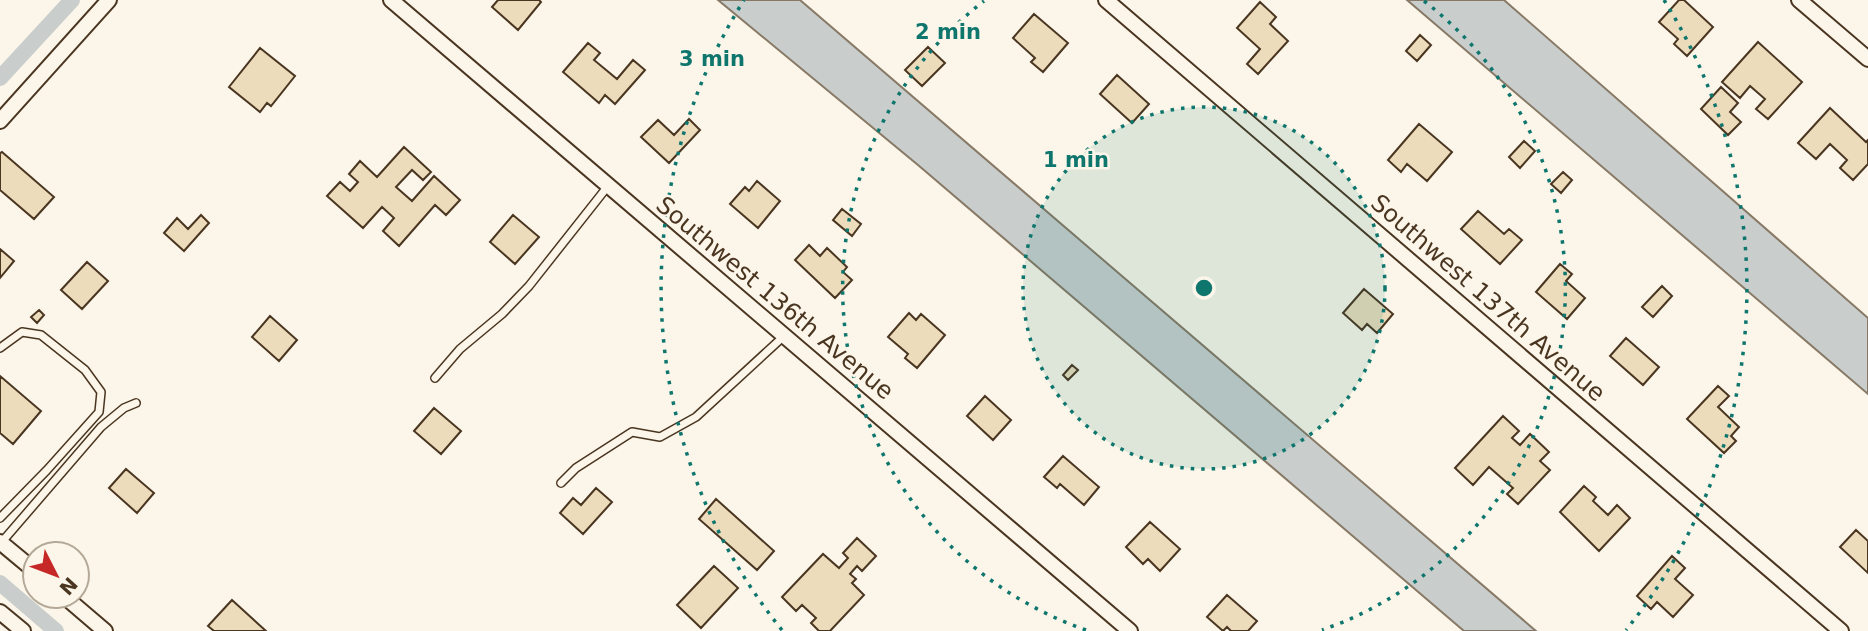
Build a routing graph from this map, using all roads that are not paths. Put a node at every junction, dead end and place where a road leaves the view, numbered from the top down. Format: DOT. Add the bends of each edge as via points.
graph roads {
  1 [pos="109,0"];
  2 [pos="391,0"];
  3 [pos="1106,0"];
  4 [pos="1799,0"];
  5 [pos="1868,59"];
  6 [pos="0,121"];
  7 [pos="608,186"];
  8 [pos="784,336"];
  9 [pos="0,348"];
  10 [pos="435,377"];
  11 [pos="136,403"];
  12 [pos="561,483"];
  13 [pos="0,518"];
  14 [pos="1,542"];
  15 [pos="21,559"];
  16 [pos="80,610"];
  17 [pos="0,612"];
  18 [pos="23,631"];
  19 [pos="105,631"];
  20 [pos="1130,631"];
  21 [pos="1841,631"];
  1 -- 6 [label="street"];
  2 -- 7 [label="street, Southwest 136th Avenue"];
  3 -- 21 [label="street, Southwest 137th Avenue"];
  4 -- 5 [label="street"];
  7 -- 8 [label="street, Southwest 136th Avenue"];
  7 -- 10 [label="lane" via="529,286"];
  8 -- 12 [label="lane" via="696,417 660,437 632,432"];
  8 -- 20 [label="street, Southwest 136th Avenue"];
  9 -- 13 [label="lane" via="22,332 41,335 85,370 101,392 99,412"];
  11 -- 14 [label="lane" via="101,427"];
  14 -- 15 [label="street"];
  16 -- 19 [label="street"];
  17 -- 18 [label="street"];
}
